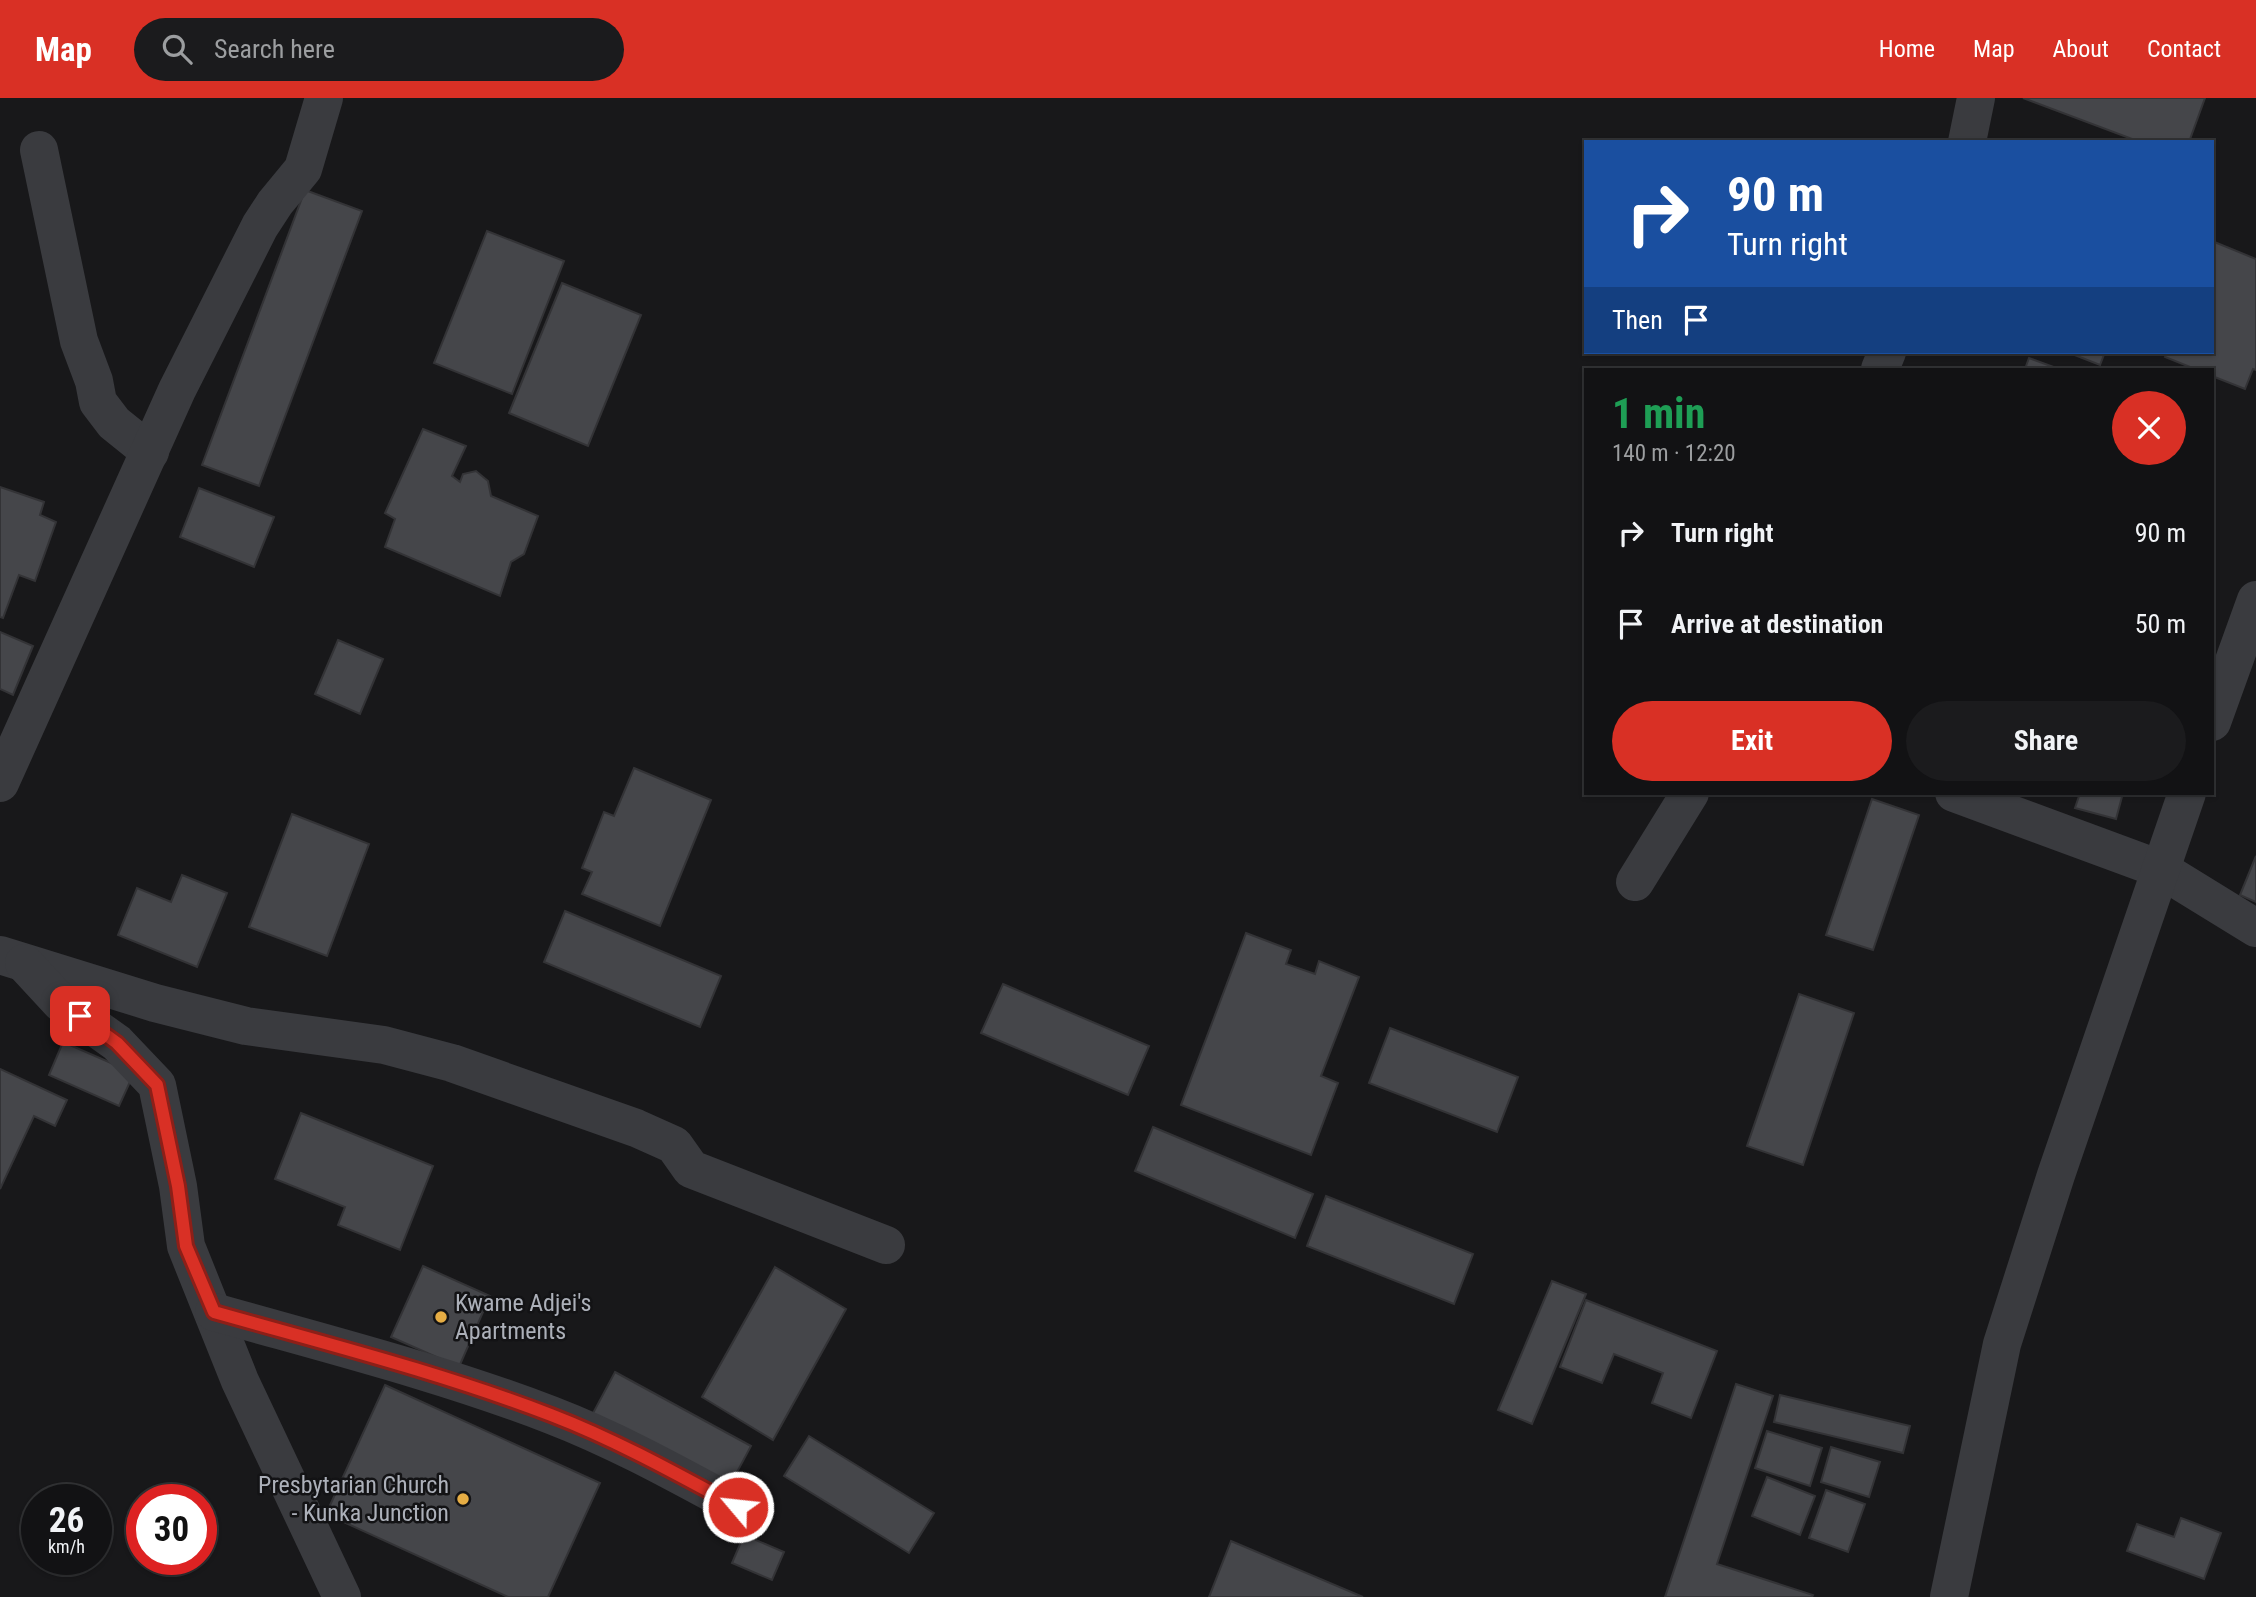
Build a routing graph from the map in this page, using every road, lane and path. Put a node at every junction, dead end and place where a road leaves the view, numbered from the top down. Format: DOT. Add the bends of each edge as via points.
graph roads {
  1 [pos="324,98"];
  2 [pos="1976,98"];
  3 [pos="1967,140"];
  4 [pos="39,150"];
  5 [pos="150,452"];
  6 [pos="2256,600"];
  7 [pos="2214,716"];
  8 [pos="0,783"];
  9 [pos="1689,795"];
  10 [pos="1959,795"];
  11 [pos="2186,795"];
  12 [pos="2160,869"];
  13 [pos="1635,882"];
  14 [pos="2256,928"];
  15 [pos="11,958"];
  16 [pos="886,1245"];
  17 [pos="214,1312"];
  18 [pos="738,1507"];
  19 [pos="342,1597"];
  20 [pos="1950,1597"];
  1 -- 5 [label="street" via="303,169 260,226"];
  2 -- 3 [label="street"];
  4 -- 5 [label="street" via="79,341 98,402 114,423"];
  5 -- 8 [label="street"];
  6 -- 7 [label="street"];
  9 -- 13 [label="street"];
  10 -- 12 [label="street"];
  11 -- 12 [label="street"];
  12 -- 14 [label="street"];
  12 -- 20 [label="street" via="2002,1344"];
  15 -- 16 [label="street" via="246,1026 384,1045 452,1063 636,1128 674,1145 691,1169"];
  15 -- 17 [label="street" via="61,1003 117,1043 157,1085 186,1246"];
  17 -- 18 [label="street" via="438,1376 553,1415"];
  17 -- 19 [label="street" via="240,1381"];
}
